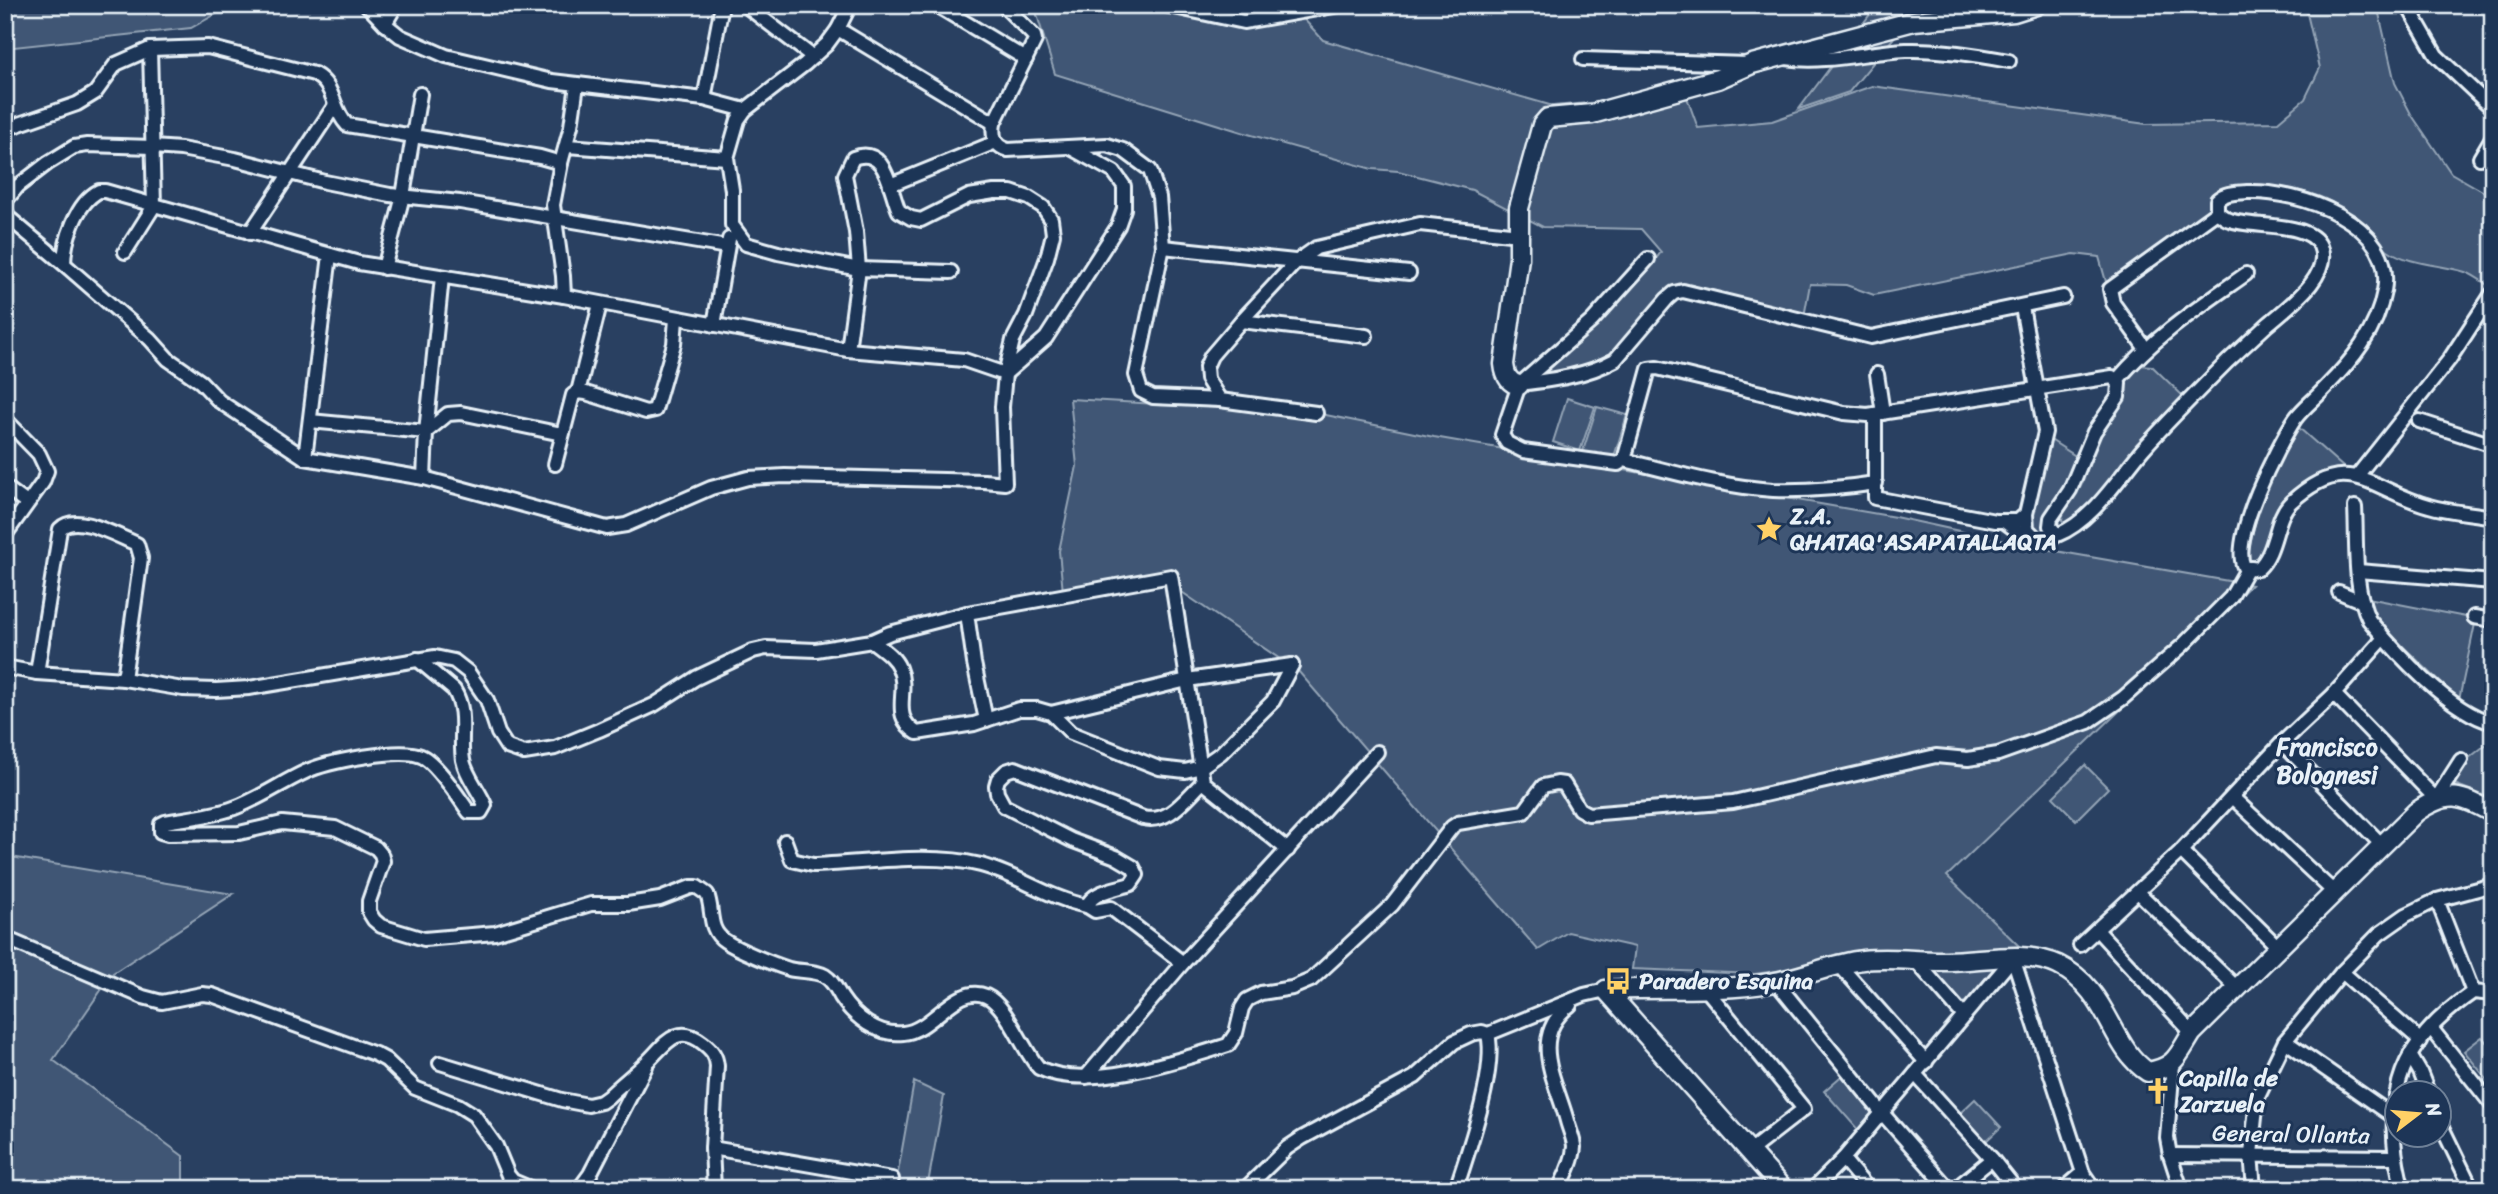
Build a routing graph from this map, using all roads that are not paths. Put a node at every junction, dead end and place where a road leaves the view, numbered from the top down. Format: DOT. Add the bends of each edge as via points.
graph roads {
  1 [pos="396,5"];
  2 [pos="722,5"];
  3 [pos="745,5"];
  4 [pos="850,5"];
  5 [pos="936,5"];
  6 [pos="1003,5"];
  7 [pos="1165,5"];
  8 [pos="1340,5"];
  9 [pos="2036,5"];
  10 [pos="370,7"];
  11 [pos="2410,8"];
  12 [pos="385,24"];
  13 [pos="838,29"];
  14 [pos="150,49"];
  15 [pos="813,57"];
  16 [pos="1779,57"];
  17 [pos="1026,59"];
  18 [pos="1583,59"];
  19 [pos="2009,61"];
  20 [pos="1752,64"];
  21 [pos="577,85"];
  22 [pos="420,94"];
  23 [pos="704,99"];
  24 [pos="335,105"];
  25 [pos="2493,109"];
  26 [pos="745,110"];
  27 [pos="994,123"];
  28 [pos="5,129"];
  29 [pos="412,136"];
  30 [pos="2493,136"];
  31 [pos="996,142"];
  32 [pos="567,146"];
  33 [pos="153,147"];
  34 [pos="1069,147"];
  35 [pos="727,158"];
  36 [pos="2480,158"];
  37 [pos="561,163"];
  38 [pos="291,173"];
  39 [pos="890,185"];
  40 [pos="403,196"];
  41 [pos="154,206"];
  42 [pos="5,207"];
  43 [pos="2217,212"];
  44 [pos="554,219"];
  45 [pos="732,225"];
  46 [pos="250,233"];
  47 [pos="1519,235"];
  48 [pos="727,247"];
  49 [pos="1163,247"];
  50 [pos="125,252"];
  51 [pos="330,255"];
  52 [pos="1648,259"];
  53 [pos="1296,262"];
  54 [pos="64,264"];
  55 [pos="384,268"];
  56 [pos="859,269"];
  57 [pos="951,272"];
  58 [pos="1409,273"];
  59 [pos="2246,274"];
  60 [pos="442,277"];
  61 [pos="2492,294"];
  62 [pos="564,296"];
  63 [pos="2063,297"];
  64 [pos="600,304"];
  65 [pos="2022,307"];
  66 [pos="676,319"];
  67 [pos="1241,321"];
  68 [pos="713,325"];
  69 [pos="1366,336"];
  70 [pos="2146,349"];
  71 [pos="848,350"];
  72 [pos="1005,374"];
  73 [pos="1877,374"];
  74 [pos="2117,380"];
  75 [pos="1518,384"];
  76 [pos="2038,389"];
  77 [pos="578,392"];
  78 [pos="1220,400"];
  79 [pos="1317,413"];
  80 [pos="1879,413"];
  81 [pos="5,419"];
  82 [pos="310,421"];
  83 [pos="2419,421"];
  84 [pos="426,432"];
  85 [pos="562,434"];
  86 [pos="2493,445"];
  87 [pos="305,458"];
  88 [pos="1624,460"];
  89 [pos="555,464"];
  90 [pos="2357,476"];
  91 [pos="425,478"];
  92 [pos="1876,483"];
  93 [pos="5,487"];
  94 [pos="27,503"];
  95 [pos="2355,507"];
  96 [pos="2026,514"];
  97 [pos="2493,517"];
  98 [pos="2006,522"];
  99 [pos="5,535"];
  100 [pos="2247,569"];
  101 [pos="2358,571"];
  102 [pos="2493,582"];
  103 [pos="2339,592"];
  104 [pos="2363,601"];
  105 [pos="967,614"];
  106 [pos="2474,617"];
  107 [pos="2493,620"];
  108 [pos="2384,638"];
  109 [pos="872,641"];
  110 [pos="417,659"];
  111 [pos="5,667"];
  112 [pos="37,673"];
  113 [pos="124,680"];
  114 [pos="1187,680"];
  115 [pos="2334,694"];
  116 [pos="1051,713"];
  117 [pos="986,720"];
  118 [pos="2493,723"];
  119 [pos="2282,743"];
  120 [pos="1377,752"];
  121 [pos="2461,760"];
  122 [pos="1201,767"];
  123 [pos="1203,782"];
  124 [pos="2232,797"];
  125 [pos="2436,799"];
  126 [pos="2493,813"];
  127 [pos="785,841"];
  128 [pos="2382,845"];
  129 [pos="1288,850"];
  130 [pos="2181,851"];
  131 [pos="2493,885"];
  132 [pos="2138,892"];
  133 [pos="2335,893"];
  134 [pos="2437,900"];
  135 [pos="1087,906"];
  136 [pos="2097,930"];
  137 [pos="5,938"];
  138 [pos="2080,945"];
  139 [pos="2279,948"];
  140 [pos="2013,958"];
  141 [pos="1914,959"];
  142 [pos="1183,963"];
  143 [pos="1840,966"];
  144 [pos="2343,972"];
  145 [pos="1776,982"];
  146 [pos="1705,988"];
  147 [pos="2237,988"];
  148 [pos="1606,990"];
  149 [pos="2473,992"];
  150 [pos="1584,995"];
  151 [pos="2493,995"];
  152 [pos="1964,1016"];
  153 [pos="2431,1028"];
  154 [pos="2192,1032"];
  155 [pos="1488,1034"];
  156 [pos="2285,1041"];
  157 [pos="2421,1041"];
  158 [pos="2410,1055"];
  159 [pos="649,1060"];
  160 [pos="1926,1062"];
  161 [pos="440,1063"];
  162 [pos="2173,1064"];
  163 [pos="1915,1074"];
  164 [pos="1086,1077"];
  165 [pos="2400,1078"];
  166 [pos="2422,1078"];
  167 [pos="2493,1106"];
  168 [pos="2382,1108"];
  169 [pos="1882,1113"];
  170 [pos="712,1148"];
  171 [pos="2395,1148"];
  172 [pos="2452,1148"];
  173 [pos="1751,1152"];
  174 [pos="2251,1154"];
  175 [pos="2170,1155"];
  176 [pos="2395,1157"];
  177 [pos="1843,1159"];
  178 [pos="1992,1159"];
  179 [pos="2083,1172"];
  180 [pos="892,1179"];
  181 [pos="531,1189"];
  182 [pos="579,1189"];
  183 [pos="714,1189"];
  184 [pos="1245,1189"];
  185 [pos="1456,1189"];
  186 [pos="1559,1189"];
  187 [pos="1783,1189"];
  188 [pos="1813,1189"];
  189 [pos="1868,1189"];
  190 [pos="1948,1189"];
  191 [pos="1955,1189"];
  192 [pos="2015,1189"];
  193 [pos="2064,1189"];
  194 [pos="2094,1189"];
  195 [pos="2180,1189"];
  196 [pos="2254,1189"];
  197 [pos="2403,1189"];
  198 [pos="2472,1189"];
  1 -- 12 [label="street"];
  2 -- 23 [label="street"];
  3 -- 15 [label="street"];
  4 -- 13 [label="street"];
  5 -- 17 [label="street"];
  6 -- 17 [label="street" via="1034,36"];
  7 -- 8 [label="street" via="1244,22"];
  9 -- 16 [label="street" via="2014,12 1914,21"];
  10 -- 12 [label="street"];
  11 -- 25 [label="street" via="2436,55"];
  12 -- 21 [label="street" via="400,36 446,56"];
  13 -- 15 [label="street"];
  13 -- 27 [label="street"];
  14 -- 24 [label="street" via="208,47 314,74 325,80"];
  14 -- 28 [label="street" via="116,64 95,93 77,104"];
  14 -- 33 [label="street"];
  15 -- 26 [label="street"];
  16 -- 19 [label="street" via="1804,61 1908,50"];
  16 -- 20 [label="street"];
  17 -- 27 [label="street"];
  18 -- 20 [label="street"];
  20 -- 47 [label="street" via="1718,79 1605,111 1548,118 1542,125 1519,208"];
  21 -- 23 [label="street"];
  21 -- 32 [label="street"];
  22 -- 29 [label="street"];
  23 -- 26 [label="street"];
  24 -- 29 [label="street" via="348,125"];
  24 -- 38 [label="street"];
  26 -- 35 [label="street"];
  27 -- 31 [label="street"];
  29 -- 37 [label="street"];
  29 -- 40 [label="street"];
  30 -- 36 [label="street"];
  31 -- 34 [label="street" via="1008,150"];
  31 -- 39 [label="street"];
  32 -- 35 [label="street"];
  32 -- 37 [label="street"];
  33 -- 38 [label="street"];
  33 -- 41 [label="street"];
  33 -- 42 [label="street" via="74,147 18,186"];
  34 -- 49 [label="street" via="1107,145 1123,150 1150,170 1159,197"];
  34 -- 72 [label="street" via="1114,172 1124,186 1124,209 1106,247 1046,338"];
  35 -- 45 [label="street"];
  37 -- 44 [label="street"];
  38 -- 40 [label="street"];
  38 -- 46 [label="street"];
  39 -- 56 [label="street" via="884,166 871,156 853,158 847,166"];
  39 -- 72 [label="street" via="900,211 911,218 921,220 969,196 1010,192 1043,207 1051,219 1053,234 1047,258 1013,340"];
  40 -- 44 [label="street"];
  40 -- 55 [label="street"];
  41 -- 46 [label="street"];
  41 -- 50 [label="street"];
  41 -- 54 [label="street" via="105,191 92,195 70,229"];
  42 -- 54 [label="street" via="9,218"];
  43 -- 70 [label="street" via="2110,289 2113,303"];
  43 -- 74 [label="street" via="2232,221 2309,235 2321,247 2319,269 2301,297 2190,399 2087,514 2057,535 2050,526 2051,518 2070,490 2094,432 2118,397"];
  43 -- 100 [label="street" via="2217,200 2234,193 2284,195 2325,207 2371,240 2385,275 2382,301 2363,344 2295,419 2262,480 2247,524 2242,557"];
  44 -- 48 [label="street"];
  44 -- 62 [label="street"];
  45 -- 48 [label="street"];
  45 -- 56 [label="street" via="752,247"];
  46 -- 51 [label="street"];
  47 -- 53 [label="street" via="1420,224 1316,248"];
  47 -- 75 [label="street" via="1504,364 1507,378"];
  48 -- 68 [label="street"];
  49 -- 53 [label="street"];
  49 -- 78 [label="street" via="1137,384 1153,397"];
  51 -- 55 [label="street"];
  51 -- 82 [label="street"];
  52 -- 75 [label="street" via="1592,321"];
  53 -- 58 [label="street"];
  53 -- 67 [label="street"];
  54 -- 87 [label="street" via="219,401"];
  55 -- 60 [label="street"];
  56 -- 57 [label="street"];
  56 -- 71 [label="street"];
  59 -- 70 [label="street"];
  60 -- 62 [label="street"];
  60 -- 84 [label="street"];
  61 -- 90 [label="street" via="2449,360"];
  62 -- 64 [label="street"];
  63 -- 65 [label="street"];
  64 -- 66 [label="street"];
  64 -- 77 [label="street"];
  65 -- 75 [label="street" via="1871,337 1683,291 1667,299 1615,360 1569,377"];
  65 -- 76 [label="street"];
  66 -- 68 [label="street"];
  66 -- 77 [label="street" via="674,344 655,410 646,412"];
  67 -- 69 [label="street"];
  67 -- 78 [label="street" via="1206,367 1207,379"];
  68 -- 71 [label="street"];
  70 -- 74 [label="street"];
  71 -- 72 [label="street" via="964,360"];
  72 -- 91 [label="street" via="1004,484 748,478 711,488 626,525 607,528"];
  73 -- 80 [label="street"];
  74 -- 76 [label="street" via="2105,377"];
  75 -- 88 [label="street" via="1502,435 1507,443 1523,451 1618,464"];
  76 -- 80 [label="street"];
  76 -- 96 [label="street" via="2045,432"];
  77 -- 85 [label="street" via="573,395"];
  78 -- 79 [label="street"];
  80 -- 88 [label="street" via="1844,413 1649,369"];
  80 -- 92 [label="street"];
  81 -- 94 [label="street" via="39,454 47,471"];
  82 -- 84 [label="street"];
  82 -- 87 [label="street"];
  83 -- 86 [label="street"];
  84 -- 85 [label="street" via="448,414 461,413"];
  84 -- 91 [label="street"];
  85 -- 89 [label="street"];
  87 -- 91 [label="street"];
  88 -- 92 [label="street" via="1774,490"];
  90 -- 97 [label="street" via="2429,506"];
  90 -- 100 [label="street" via="2336,476 2291,502 2282,514 2266,561 2258,569"];
  92 -- 98 [label="street" via="1875,498"];
  93 -- 94 [label="street"];
  94 -- 99 [label="street"];
  95 -- 101 [label="street"];
  96 -- 98 [label="street" via="2016,523"];
  96 -- 98 [label="street" via="2027,529 2036,538"];
  100 -- 164 [label="street" via="2231,597 2123,698 2088,722 1998,754 1968,759 1936,756 1733,803 1588,814 1579,809 1564,784 1543,786 1524,812 1452,827 1392,905 1311,980 1247,1000 1228,1045 1146,1068"];
  101 -- 102 [label="street"];
  101 -- 104 [label="street"];
  103 -- 104 [label="street"];
  104 -- 108 [label="street" via="2369,620"];
  105 -- 109 [label="street"];
  105 -- 114 [label="street" via="1171,576"];
  105 -- 117 [label="street"];
  106 -- 107 [label="street"];
  108 -- 115 [label="street"];
  108 -- 118 [label="street" via="2456,704 2475,718"];
  109 -- 110 [label="street" via="816,650 753,651 599,730 555,748 524,753 507,747 487,699 468,672 454,661"];
  109 -- 117 [label="street" via="898,666 902,720 907,727 917,733"];
  110 -- 113 [label="street" via="249,688 183,689"];
  110 -- 164 [label="street" via="458,697 464,718 463,759 485,805 481,812 469,812 425,757 387,754 308,770 234,808 165,822 161,832 239,834 282,823 335,828 381,854 383,861 369,901 374,920 424,939 495,933 591,904 660,899 697,887 707,894 715,932 725,942 789,969 825,976 856,1015 875,1028 903,1034 927,1025 960,998 976,993 995,1002 1039,1068 1051,1074"];
  111 -- 112 [label="street"];
  112 -- 113 [label="street"];
  112 -- 113 [label="street" via="60,529 78,521 139,547"];
  114 -- 116 [label="street"];
  114 -- 122 [label="street"];
  114 -- 122 [label="street" via="1292,665 1273,701"];
  115 -- 119 [label="street"];
  115 -- 125 [label="street"];
  116 -- 117 [label="street" via="1019,709"];
  116 -- 122 [label="street" via="1071,733 1158,768"];
  119 -- 124 [label="street"];
  119 -- 128 [label="street"];
  120 -- 129 [label="street"];
  121 -- 125 [label="street"];
  122 -- 123 [label="street"];
  123 -- 129 [label="street"];
  123 -- 135 [label="street" via="1158,820 1015,768 998,779 997,793 1004,806 1133,867 1137,875 1131,884 1094,896"];
  124 -- 130 [label="street"];
  124 -- 133 [label="street"];
  125 -- 126 [label="street" via="2458,798"];
  125 -- 128 [label="street"];
  127 -- 135 [label="street" via="792,860 799,863 952,860 979,864 1067,903"];
  128 -- 133 [label="street"];
  129 -- 142 [label="street"];
  130 -- 132 [label="street"];
  130 -- 139 [label="street"];
  131 -- 134 [label="street"];
  132 -- 136 [label="street"];
  132 -- 147 [label="street"];
  133 -- 139 [label="street"];
  134 -- 144 [label="street" via="2379,934"];
  134 -- 149 [label="street"];
  135 -- 142 [label="street" via="1095,911 1111,908"];
  136 -- 138 [label="street"];
  136 -- 154 [label="street"];
  137 -- 181 [label="street" via="143,997 162,1002 212,995 375,1054 415,1088 474,1115 496,1146 508,1175"];
  139 -- 147 [label="street"];
  140 -- 141 [label="street"];
  140 -- 152 [label="street"];
  140 -- 162 [label="street" via="2059,965 2079,980 2105,1010 2135,1064 2148,1072"];
  140 -- 179 [label="street"];
  141 -- 143 [label="street" via="1862,960"];
  141 -- 152 [label="street"];
  142 -- 164 [label="street"];
  143 -- 145 [label="street"];
  143 -- 160 [label="street"];
  144 -- 156 [label="street"];
  144 -- 157 [label="street"];
  145 -- 146 [label="street"];
  145 -- 169 [label="street"];
  146 -- 148 [label="street"];
  146 -- 173 [label="street" via="1804,1109"];
  147 -- 154 [label="street"];
  148 -- 150 [label="street"];
  148 -- 173 [label="street"];
  149 -- 151 [label="street"];
  149 -- 153 [label="street"];
  150 -- 155 [label="street"];
  150 -- 186 [label="street" via="1558,1014 1547,1037 1547,1059 1574,1145"];
  152 -- 160 [label="street"];
  153 -- 157 [label="street"];
  153 -- 167 [label="street"];
  154 -- 162 [label="street"];
  155 -- 184 [label="street" via="1471,1034 1454,1042 1415,1077 1302,1138"];
  155 -- 185 [label="street" via="1483,1091"];
  156 -- 168 [label="street"];
  156 -- 174 [label="street" via="2257,1099"];
  157 -- 158 [label="street"];
  158 -- 165 [label="street"];
  158 -- 166 [label="street"];
  159 -- 161 [label="street" via="608,1097 588,1105"];
  159 -- 170 [label="street" via="675,1035 689,1035 712,1050 717,1066"];
  159 -- 182 [label="street"];
  160 -- 163 [label="street"];
  162 -- 175 [label="street" via="2167,1138"];
  163 -- 169 [label="street"];
  163 -- 178 [label="street"];
  169 -- 177 [label="street"];
  169 -- 190 [label="street"];
  170 -- 180 [label="street"];
  170 -- 183 [label="street"];
  171 -- 176 [label="street"];
  172 -- 198 [label="street"];
  173 -- 187 [label="street"];
  174 -- 175 [label="street, General Ollanta"];
  174 -- 176 [label="street, General Ollanta"];
  174 -- 196 [label="street"];
  175 -- 195 [label="street"];
  176 -- 197 [label="street"];
  177 -- 188 [label="street"];
  177 -- 189 [label="street"];
  178 -- 191 [label="street"];
  178 -- 192 [label="street"];
  179 -- 193 [label="street"];
  179 -- 194 [label="street"];
}
